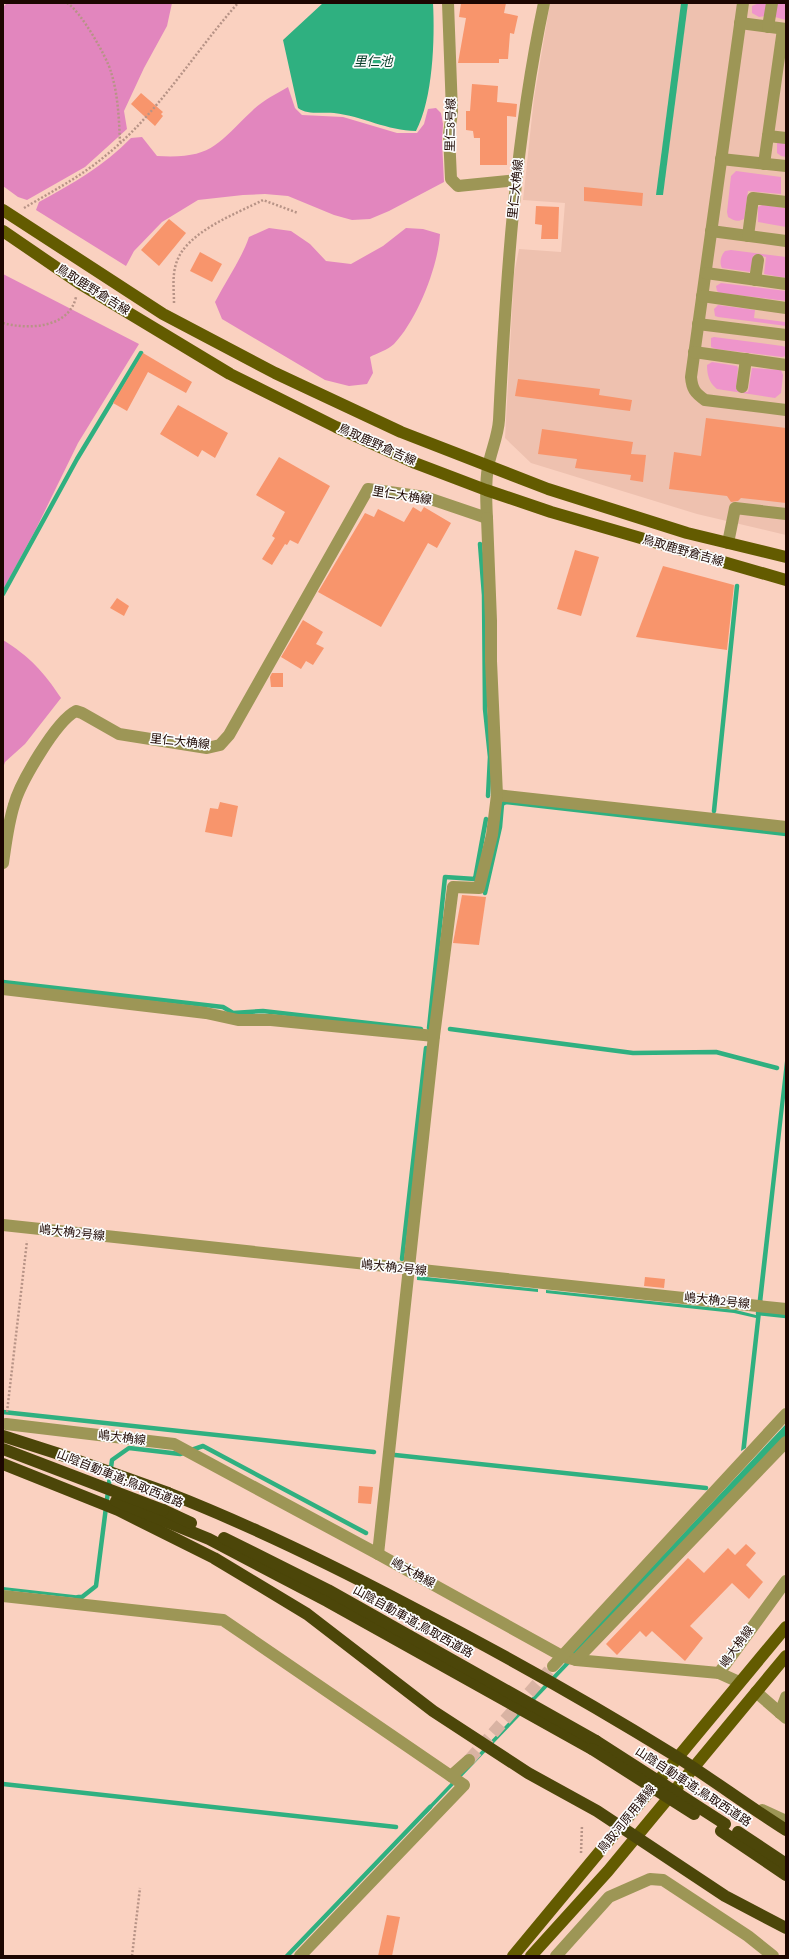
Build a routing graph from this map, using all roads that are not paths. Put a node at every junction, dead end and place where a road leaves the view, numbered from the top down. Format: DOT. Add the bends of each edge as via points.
graph roads {
  1 [pos="448,3"];
  2 [pos="544,3"];
  3 [pos="744,3"];
  4 [pos="772,3"];
  5 [pos="740,23"];
  6 [pos="768,27"];
  7 [pos="785,29"];
  8 [pos="782,59"];
  9 [pos="768,136"];
  10 [pos="786,138"];
  11 [pos="721,159"];
  12 [pos="764,164"];
  13 [pos="786,166"];
  14 [pos="517,180"];
  15 [pos="786,202"];
  16 [pos="3,210"];
  17 [pos="3,231"];
  18 [pos="711,232"];
  19 [pos="748,236"];
  20 [pos="786,241"];
  21 [pos="758,260"];
  22 [pos="706,273"];
  23 [pos="755,280"];
  24 [pos="786,284"];
  25 [pos="702,296"];
  26 [pos="786,308"];
  27 [pos="698,324"];
  28 [pos="786,335"];
  29 [pos="694,352"];
  30 [pos="746,360"];
  31 [pos="786,365"];
  32 [pos="742,387"];
  33 [pos="786,410"];
  34 [pos="488,466"];
  35 [pos="486,490"];
  36 [pos="786,514"];
  37 [pos="487,518"];
  38 [pos="728,543"];
  39 [pos="786,557"];
  40 [pos="786,580"];
  41 [pos="497,795"];
  42 [pos="786,827"];
  43 [pos="3,862"];
  44 [pos="3,989"];
  45 [pos="434,1036"];
  46 [pos="3,1225"];
  47 [pos="410,1270"];
  48 [pos="786,1309"];
  49 [pos="786,1414"];
  50 [pos="6,1424"];
  51 [pos="3,1436"];
  52 [pos="786,1442"];
  53 [pos="3,1449"];
  54 [pos="3,1462"];
  55 [pos="160,1519"];
  56 [pos="378,1554"];
  57 [pos="786,1582"];
  58 [pos="3,1596"];
  59 [pos="786,1627"];
  60 [pos="562,1656"];
  61 [pos="786,1656"];
  62 [pos="576,1660"];
  63 [pos="553,1666"];
  64 [pos="718,1673"];
  65 [pos="739,1682"];
  66 [pos="756,1692"];
  67 [pos="786,1697"];
  68 [pos="783,1715"];
  69 [pos="677,1757"];
  70 [pos="469,1760"];
  71 [pos="693,1768"];
  72 [pos="451,1776"];
  73 [pos="742,1802"];
  74 [pos="786,1821"];
  75 [pos="621,1826"];
  76 [pos="723,1827"];
  77 [pos="786,1830"];
  78 [pos="637,1836"];
  79 [pos="786,1864"];
  80 [pos="786,1875"];
  81 [pos="786,1928"];
  82 [pos="518,1954"];
  83 [pos="300,1956"];
  84 [pos="531,1956"];
  85 [pos="556,1956"];
  86 [pos="773,1956"];
  1 -- 14 [label="street, 里仁8号線" via="452,112 449,134 451,179 458,186"];
  2 -- 14 [label="street, 里仁大桷線" via="529,78"];
  3 -- 5 [label="street"];
  4 -- 6 [label="street"];
  5 -- 6 [label="street"];
  5 -- 11 [label="street"];
  6 -- 7 [label="street"];
  7 -- 8 [label="street"];
  8 -- 9 [label="street"];
  9 -- 10 [label="street"];
  9 -- 12 [label="street"];
  11 -- 12 [label="street"];
  11 -- 18 [label="street"];
  12 -- 13 [label="street"];
  14 -- 34 [label="street, 里仁大桷線" via="506,298 499,424"];
  15 -- 19 [label="street" via="753,198"];
  16 -- 34 [label="main road, 鳥取鹿野倉吉線" via="164,314 275,373 394,429"];
  17 -- 35 [label="main road, 鳥取鹿野倉吉線" via="79,283 230,374 336,427 416,463"];
  18 -- 19 [label="street"];
  18 -- 22 [label="street"];
  19 -- 20 [label="street"];
  21 -- 23 [label="street"];
  22 -- 23 [label="street"];
  22 -- 25 [label="street"];
  23 -- 24 [label="street"];
  25 -- 26 [label="street"];
  25 -- 27 [label="street"];
  27 -- 28 [label="street"];
  27 -- 29 [label="street"];
  29 -- 30 [label="street"];
  29 -- 33 [label="street" via="691,377 692,387 697,395 705,400"];
  30 -- 31 [label="street"];
  30 -- 32 [label="street"];
  34 -- 35 [label="street, 里仁大桷線"];
  34 -- 38 [label="main road, 鳥取鹿野倉吉線" via="548,489"];
  35 -- 37 [label="street, 里仁大桷線"];
  35 -- 40 [label="main road, 鳥取鹿野倉吉線" via="551,512"];
  36 -- 38 [label="street" via="735,508"];
  37 -- 41 [label="street"];
  37 -- 43 [label="street, 里仁大桷線" via="425,497 368,489 230,735 220,745 207,748 119,734 82,713 76,711 68,715 51,735 14,803"];
  38 -- 39 [label="main road, 鳥取鹿野倉吉線"];
  41 -- 42 [label="street"];
  41 -- 45 [label="street" via="492,835 479,888 453,887"];
  44 -- 45 [label="street" via="206,1013 238,1020 271,1020"];
  45 -- 47 [label="street"];
  46 -- 47 [label="street, 嶋大桷2号線"];
  47 -- 48 [label="street, 嶋大桷2号線"];
  47 -- 56 [label="street"];
  49 -- 60 [label="street"];
  50 -- 56 [label="street, 嶋大桷線" via="174,1444"];
  51 -- 69 [label="highway, bridge" via="227,1516 387,1594 536,1673"];
  52 -- 62 [label="street"];
  53 -- 55 [label="highway, 山陰自動車道;鳥取西道路, bridge"];
  54 -- 55 [label="highway" via="118,1510"];
  55 -- 75 [label="highway" via="214,1558 307,1614 433,1711 528,1773"];
  55 -- 76 [label="highway, 山陰自動車道;鳥取西道路, bridge" via="248,1549 328,1590 594,1745"];
  56 -- 60 [label="street, 嶋大桷線"];
  57 -- 64 [label="street, 嶋大桷線"];
  58 -- 72 [label="street" via="223,1620"];
  59 -- 65 [label="main road, 鳥取河原用瀬線"];
  60 -- 62 [label="street, 嶋大桷線"];
  60 -- 63 [label="street"];
  61 -- 66 [label="main road, 鳥取河原用瀬線"];
  62 -- 64 [label="street, 嶋大桷線"];
  64 -- 65 [label="street"];
  65 -- 69 [label="main road, 鳥取河原用瀬線"];
  66 -- 68 [label="street"];
  66 -- 71 [label="main road, 鳥取河原用瀬線"];
  67 -- 68 [label="street"];
  69 -- 71 [label="highway"];
  69 -- 75 [label="main road, 鳥取河原用瀬線"];
  70 -- 72 [label="street"];
  71 -- 73 [label="highway"];
  71 -- 78 [label="main road, 鳥取河原用瀬線"];
  72 -- 83 [label="street" via="464,1785"];
  73 -- 74 [label="street"];
  73 -- 77 [label="highway"];
  75 -- 78 [label="highway"];
  75 -- 82 [label="main road, 鳥取河原用瀬線"];
  76 -- 79 [label="highway, 山陰自動車道;鳥取西道路"];
  76 -- 80 [label="highway, 山陰自動車道;鳥取西道路"];
  78 -- 81 [label="highway" via="725,1896"];
  78 -- 84 [label="main road, 鳥取河原用瀬線"];
  85 -- 86 [label="street" via="609,1897 650,1879 663,1880 748,1936"];
}
